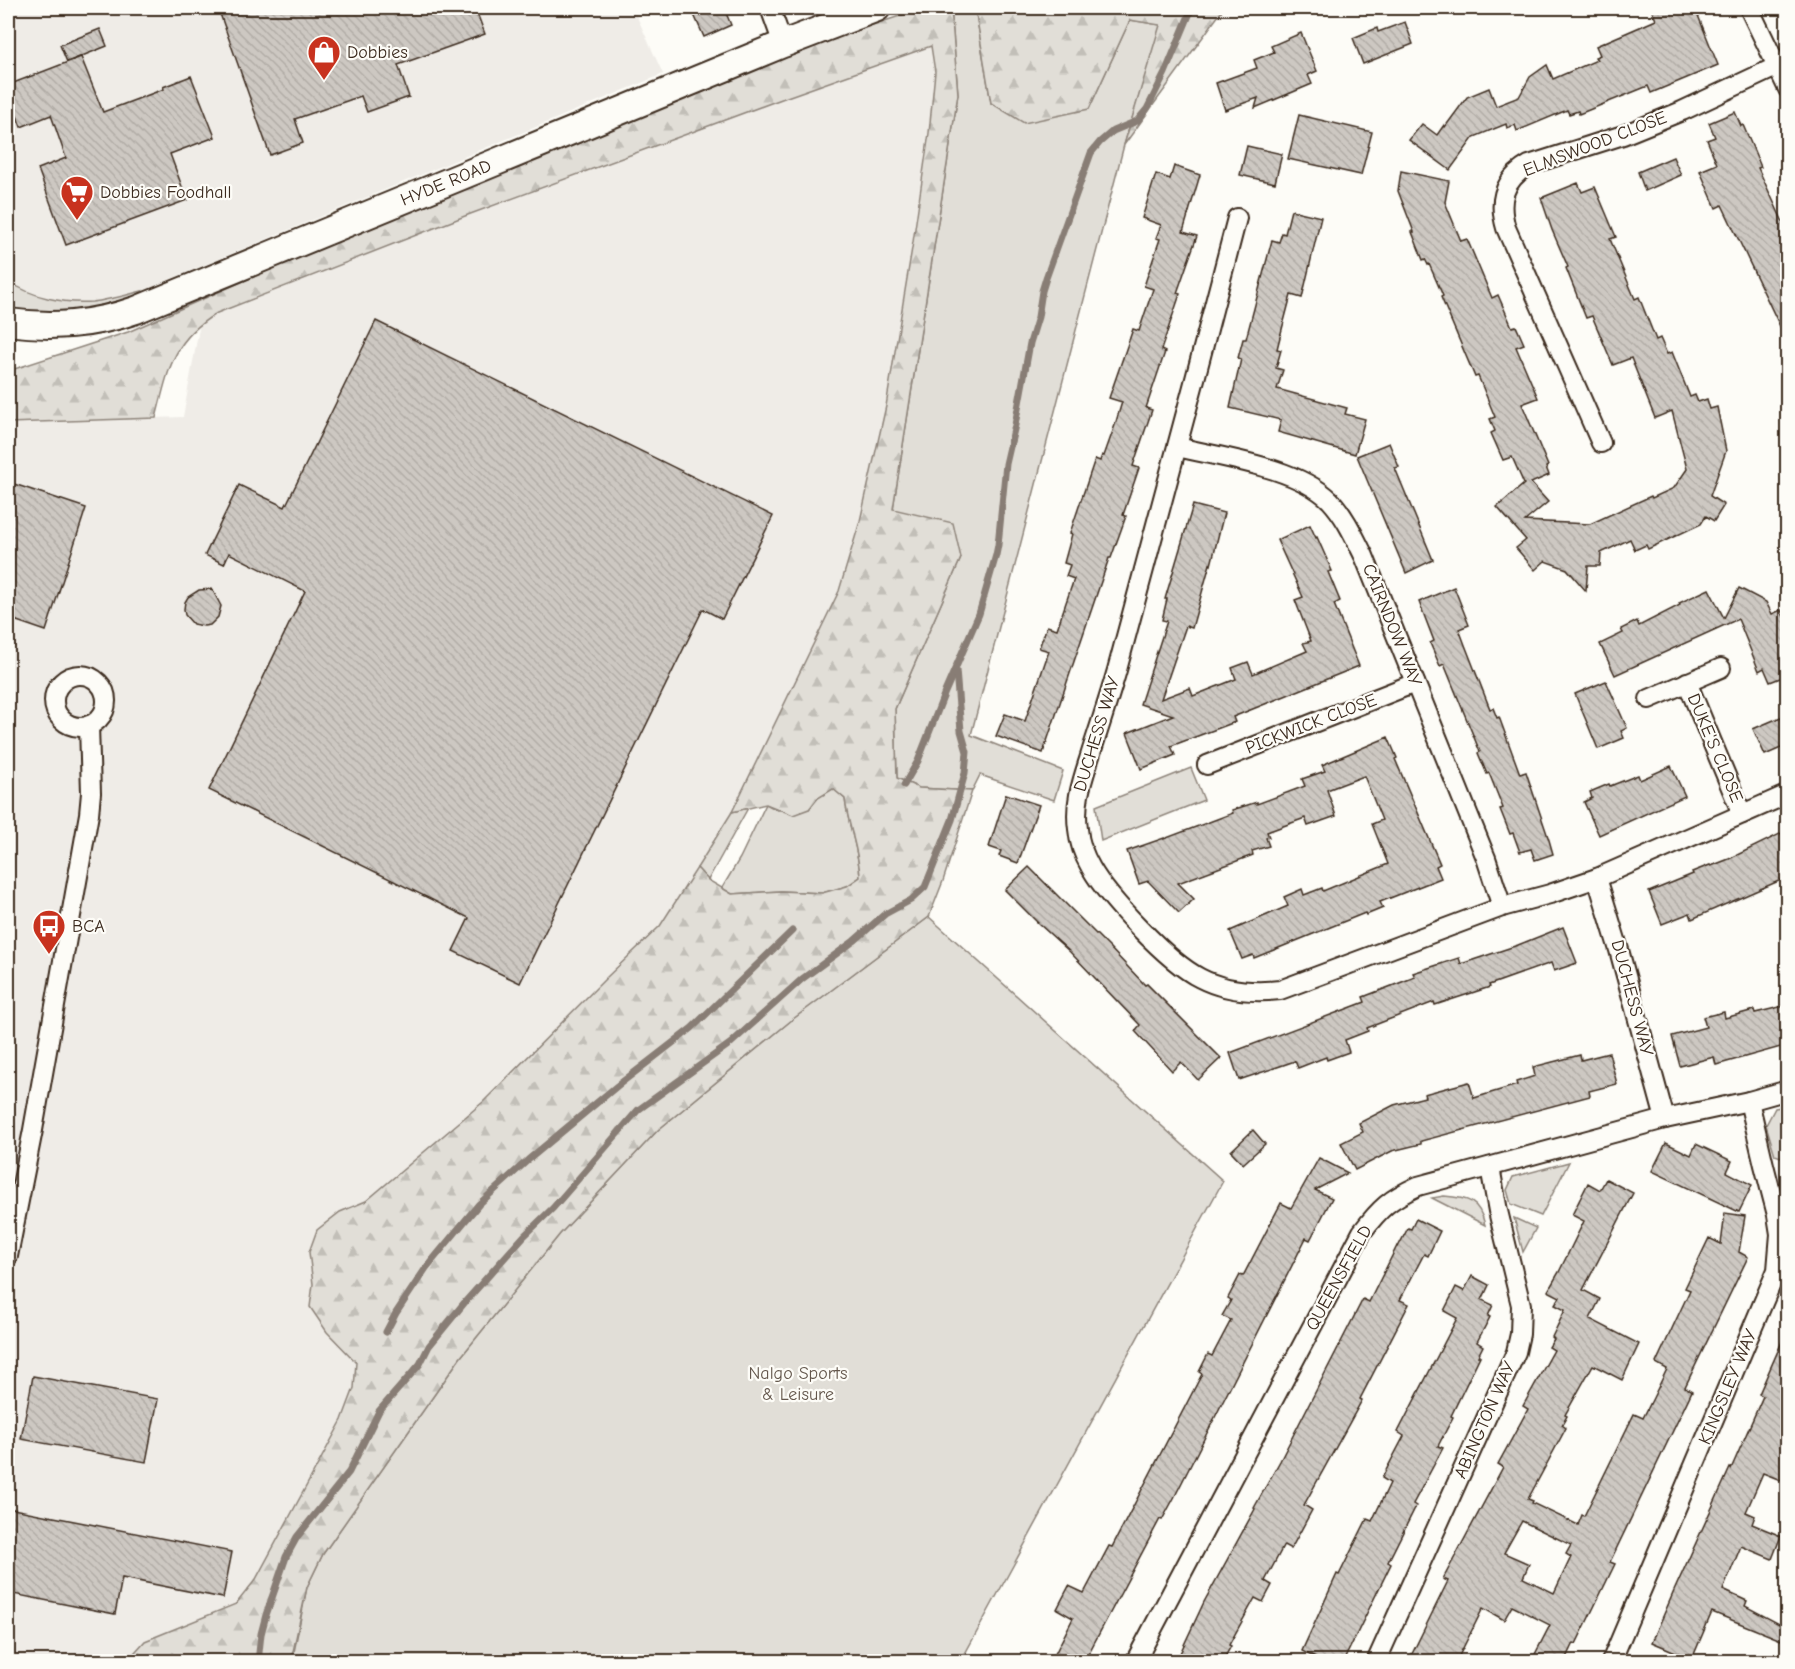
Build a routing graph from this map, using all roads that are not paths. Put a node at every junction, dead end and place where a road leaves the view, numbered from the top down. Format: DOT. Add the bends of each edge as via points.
graph roads {
  1 [pos="770,8"];
  2 [pos="877,8"];
  3 [pos="1749,8"];
  4 [pos="783,44"];
  5 [pos="1778,66"];
  6 [pos="1788,89"];
  7 [pos="1237,218"];
  8 [pos="8,322"];
  9 [pos="1601,443"];
  10 [pos="1178,447"];
  11 [pos="1720,668"];
  12 [pos="1687,682"];
  13 [pos="1415,683"];
  14 [pos="1649,699"];
  15 [pos="89,725"];
  16 [pos="1207,765"];
  17 [pos="1788,794"];
  18 [pos="1742,814"];
  19 [pos="1597,878"];
  20 [pos="1502,907"];
  21 [pos="1788,1090"];
  22 [pos="1749,1101"];
  23 [pos="1665,1119"];
  24 [pos="1490,1167"];
  25 [pos="8,1256"];
  26 [pos="1135,1662"];
  27 [pos="1376,1662"];
  28 [pos="1611,1662"];
  1 -- 4 [label="street"];
  2 -- 4 [label="main road, HYDE ROAD"];
  3 -- 5 [label="street"];
  4 -- 8 [label="main road, HYDE ROAD" via="128,313 76,325"];
  5 -- 6 [label="street"];
  5 -- 9 [label="street, ELMSWOOD CLOSE" via="1623,135 1529,165 1518,171 1506,187 1502,213 1506,228"];
  7 -- 10 [label="street, DUCHESS WAY"];
  10 -- 13 [label="street, CAIRNDOW WAY" via="1279,472 1309,485 1330,501 1364,556"];
  10 -- 20 [label="street, DUCHESS WAY" via="1077,798 1083,850 1102,886 1179,964 1212,983 1247,991 1280,990"];
  11 -- 12 [label="street, DUKE'S CLOSE"];
  12 -- 14 [label="street, DUKE'S CLOSE"];
  12 -- 18 [label="street, DUKE'S CLOSE"];
  13 -- 16 [label="street, PICKWICK CLOSE"];
  13 -- 20 [label="street, CAIRNDOW WAY"];
  15 -- 25 [label="street" via="89,814"];
  17 -- 18 [label="street, DUCHESS WAY"];
  18 -- 19 [label="street, DUCHESS WAY"];
  19 -- 20 [label="street, DUCHESS WAY"];
  19 -- 23 [label="street, DUCHESS WAY"];
  21 -- 22 [label="street, QUEENSFIELD"];
  22 -- 23 [label="street, QUEENSFIELD"];
  22 -- 28 [label="street, KINGSLEY WAY" via="1777,1215 1777,1270"];
  23 -- 24 [label="street, QUEENSFIELD"];
  24 -- 26 [label="street, QUEENSFIELD" via="1400,1194 1362,1232"];
  24 -- 27 [label="street, ABINGTON WAY" via="1521,1305 1516,1352"];
}
